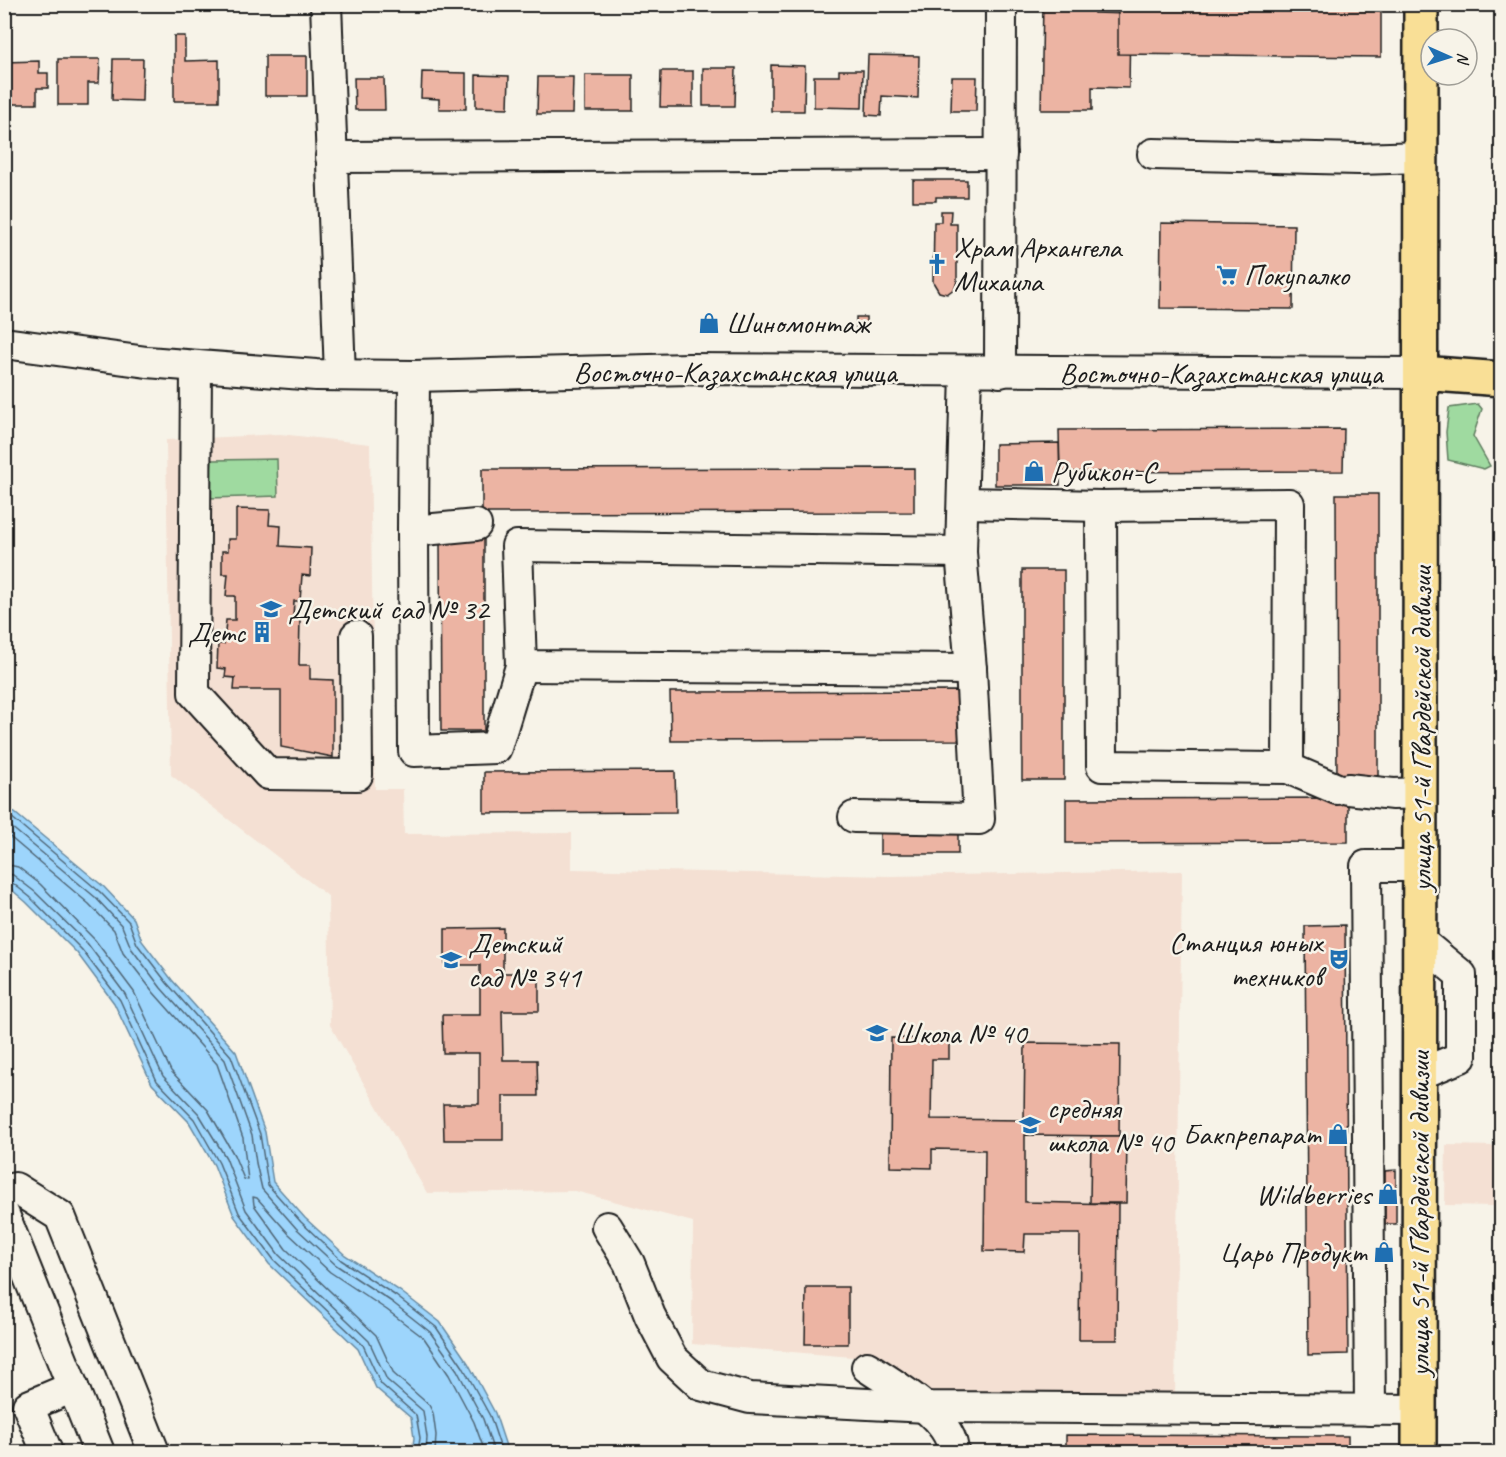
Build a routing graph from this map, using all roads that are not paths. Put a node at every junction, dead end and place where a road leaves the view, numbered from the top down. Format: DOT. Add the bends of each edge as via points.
graph roads {
  1 [pos="326,4"];
  2 [pos="1001,4"];
  3 [pos="1421,4"];
  4 [pos="1001,154"];
  5 [pos="1153,154"];
  6 [pos="331,157"];
  7 [pos="1421,157"];
  8 [pos="4,343"];
  9 [pos="196,366"];
  10 [pos="966,372"];
  11 [pos="1000,372"];
  12 [pos="1421,373"];
  13 [pos="340,375"];
  14 [pos="414,376"];
  15 [pos="1502,379"];
  16 [pos="963,503"];
  17 [pos="1101,506"];
  18 [pos="476,525"];
  19 [pos="412,531"];
  20 [pos="961,552"];
  21 [pos="356,636"];
  22 [pos="521,666"];
  23 [pos="971,669"];
  24 [pos="1288,768"];
  25 [pos="1421,793"];
  26 [pos="854,817"];
  27 [pos="1420,866"];
  28 [pos="4,1192"];
  29 [pos="4,1215"];
  30 [pos="607,1227"];
  31 [pos="867,1367"];
  32 [pos="73,1387"];
  33 [pos="927,1407"];
  34 [pos="1370,1410"];
  35 [pos="1419,1410"];
  36 [pos="47,1452"];
  37 [pos="99,1452"];
  38 [pos="154,1452"];
  39 [pos="953,1452"];
  40 [pos="1419,1452"];
  1 -- 6 [label="street"];
  2 -- 4 [label="street"];
  3 -- 7 [label="main road, улица 51-й Гвардейской дивизии"];
  4 -- 6 [label="street"];
  4 -- 11 [label="street"];
  5 -- 7 [label="street"];
  6 -- 13 [label="street"];
  7 -- 12 [label="main road, улица 51-й Гвардейской дивизии"];
  8 -- 9 [label="street, Восточно-Казахстанская улица"];
  9 -- 13 [label="street, Восточно-Казахстанская улица"];
  9 -- 21 [label="street" via="194,693 268,774 357,775"];
  10 -- 11 [label="street, Восточно-Казахстанская улица"];
  10 -- 14 [label="street, Восточно-Казахстанская улица" via="689,369"];
  10 -- 16 [label="street"];
  11 -- 12 [label="street, Восточно-Казахстанская улица"];
  12 -- 15 [label="main road, Восточно-Казахстанская улица"];
  12 -- 25 [label="main road, улица 51-й Гвардейской дивизии"];
  13 -- 14 [label="street, Восточно-Казахстанская улица"];
  14 -- 19 [label="street"];
  16 -- 17 [label="street"];
  16 -- 20 [label="street"];
  17 -- 24 [label="street" via="1102,766"];
  17 -- 24 [label="street" via="1289,504"];
  18 -- 19 [label="street"];
  19 -- 22 [label="street" via="414,751 496,748"];
  20 -- 22 [label="street" via="517,546"];
  20 -- 23 [label="street"];
  22 -- 23 [label="street"];
  23 -- 26 [label="street" via="979,819"];
  24 -- 25 [label="street" via="1342,789"];
  25 -- 27 [label="main road, улица 51-й Гвардейской дивизии"];
  27 -- 34 [label="street" via="1366,866"];
  27 -- 35 [label="main road, улица 51-й Гвардейской дивизии"];
  28 -- 38 [label="street" via="15,1188 60,1216"];
  29 -- 32 [label="street"];
  30 -- 33 [label="street" via="629,1263 672,1358 701,1385 750,1398"];
  31 -- 33 [label="street"];
  32 -- 36 [label="street" via="28,1406"];
  32 -- 37 [label="street"];
  33 -- 34 [label="street"];
  33 -- 39 [label="street" via="953,1443"];
  34 -- 35 [label="street"];
  35 -- 40 [label="main road, улица 51-й Гвардейской дивизии"];
}
